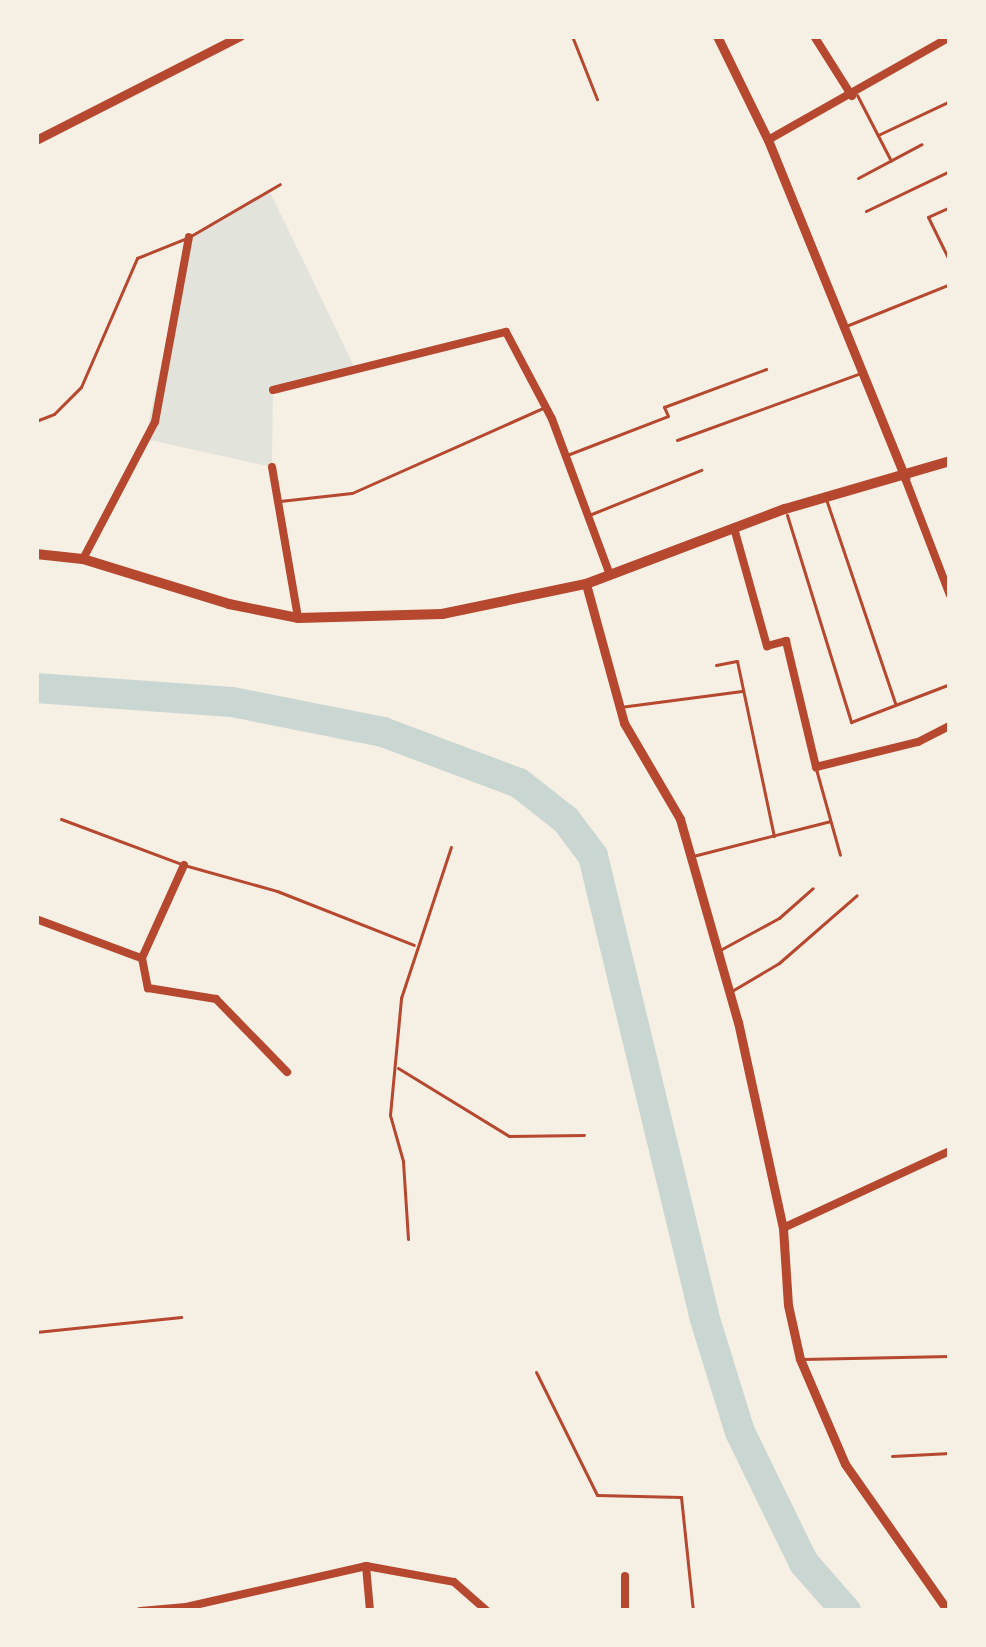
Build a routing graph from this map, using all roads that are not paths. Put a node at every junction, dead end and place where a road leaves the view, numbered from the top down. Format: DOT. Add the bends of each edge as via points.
graph roads {
  1 [pos="240,36"];
  2 [pos="572,36"];
  3 [pos="717,36"];
  4 [pos="814,36"];
  5 [pos="950,38"];
  6 [pos="937,41"];
  7 [pos="854,95"];
  8 [pos="597,100"];
  9 [pos="950,100"];
  10 [pos="878,135"];
  11 [pos="36,140"];
  12 [pos="768,140"];
  13 [pos="922,144"];
  14 [pos="891,160"];
  15 [pos="950,170"];
  16 [pos="858,178"];
  17 [pos="280,184"];
  18 [pos="950,207"];
  19 [pos="866,211"];
  20 [pos="189,237"];
  21 [pos="950,262"];
  22 [pos="950,284"];
  23 [pos="844,327"];
  24 [pos="766,369"];
  25 [pos="862,373"];
  26 [pos="273,390"];
  27 [pos="545,407"];
  28 [pos="36,421"];
  29 [pos="677,440"];
  30 [pos="566,455"];
  31 [pos="950,461"];
  32 [pos="272,467"];
  33 [pos="701,470"];
  34 [pos="905,478"];
  35 [pos="825,496"];
  36 [pos="278,502"];
  37 [pos="784,509"];
  38 [pos="588,515"];
  39 [pos="733,526"];
  40 [pos="36,554"];
  41 [pos="83,559"];
  42 [pos="610,575"];
  43 [pos="586,584"];
  44 [pos="950,595"];
  45 [pos="298,618"];
  46 [pos="716,664"];
  47 [pos="950,684"];
  48 [pos="743,691"];
  49 [pos="896,705"];
  50 [pos="619,707"];
  51 [pos="950,726"];
  52 [pos="816,767"];
  53 [pos="61,819"];
  54 [pos="830,821"];
  55 [pos="774,836"];
  56 [pos="451,847"];
  57 [pos="839,855"];
  58 [pos="691,856"];
  59 [pos="184,865"];
  60 [pos="813,888"];
  61 [pos="857,896"];
  62 [pos="36,919"];
  63 [pos="418,947"];
  64 [pos="718,951"];
  65 [pos="142,958"];
  66 [pos="729,993"];
  67 [pos="396,1067"];
  68 [pos="286,1072"];
  69 [pos="584,1135"];
  70 [pos="950,1151"];
  71 [pos="783,1228"];
  72 [pos="408,1239"];
  73 [pos="181,1317"];
  74 [pos="36,1332"];
  75 [pos="950,1356"];
  76 [pos="800,1360"];
  77 [pos="536,1372"];
  78 [pos="950,1453"];
  79 [pos="892,1456"];
  80 [pos="366,1566"];
  81 [pos="625,1576"];
  82 [pos="187,1609"];
  83 [pos="140,1611"];
  84 [pos="370,1611"];
  85 [pos="487,1611"];
  86 [pos="625,1611"];
  87 [pos="693,1611"];
  88 [pos="948,1611"];
  1 -- 11 [label="street"];
  2 -- 8 [label="lane"];
  3 -- 12 [label="street"];
  4 -- 7 [label="street"];
  5 -- 6 [label="street"];
  6 -- 7 [label="street"];
  7 -- 10 [label="lane"];
  7 -- 12 [label="street"];
  9 -- 10 [label="lane"];
  10 -- 14 [label="lane"];
  12 -- 23 [label="street"];
  13 -- 14 [label="lane"];
  14 -- 16 [label="lane"];
  15 -- 19 [label="lane"];
  17 -- 20 [label="lane"];
  18 -- 21 [label="lane" via="928,218"];
  20 -- 28 [label="lane" via="137,258 82,387"];
  20 -- 41 [label="street" via="155,422"];
  22 -- 23 [label="lane"];
  23 -- 25 [label="street"];
  24 -- 30 [label="lane"];
  25 -- 29 [label="lane"];
  25 -- 34 [label="street"];
  26 -- 27 [label="street" via="506,332"];
  27 -- 30 [label="street"];
  27 -- 36 [label="lane" via="352,494"];
  30 -- 38 [label="street"];
  31 -- 34 [label="main road"];
  32 -- 36 [label="street"];
  33 -- 38 [label="lane"];
  34 -- 35 [label="main road"];
  34 -- 44 [label="street"];
  35 -- 37 [label="main road"];
  35 -- 49 [label="lane"];
  36 -- 45 [label="street"];
  37 -- 39 [label="main road"];
  37 -- 49 [label="lane" via="851,722"];
  38 -- 42 [label="street"];
  39 -- 42 [label="main road"];
  39 -- 52 [label="street" via="767,646 786,641"];
  40 -- 41 [label="main road"];
  41 -- 45 [label="main road"];
  42 -- 43 [label="main road"];
  43 -- 45 [label="main road" via="442,614"];
  43 -- 50 [label="street"];
  46 -- 48 [label="lane" via="737,661"];
  47 -- 49 [label="lane"];
  48 -- 50 [label="lane"];
  48 -- 55 [label="lane"];
  50 -- 58 [label="street" via="680,819"];
  51 -- 52 [label="street"];
  52 -- 54 [label="lane"];
  53 -- 59 [label="lane"];
  54 -- 55 [label="lane"];
  54 -- 57 [label="lane"];
  55 -- 58 [label="lane"];
  56 -- 63 [label="lane"];
  58 -- 64 [label="street"];
  59 -- 63 [label="lane" via="277,891"];
  59 -- 65 [label="street"];
  60 -- 64 [label="lane" via="779,919"];
  61 -- 66 [label="lane" via="779,963"];
  62 -- 65 [label="street"];
  63 -- 67 [label="lane" via="401,998"];
  64 -- 66 [label="street"];
  65 -- 68 [label="street" via="148,988 216,999"];
  66 -- 71 [label="street"];
  67 -- 69 [label="lane" via="509,1136"];
  67 -- 72 [label="lane" via="390,1115 404,1161"];
  70 -- 71 [label="street"];
  71 -- 76 [label="street"];
  73 -- 74 [label="lane"];
  75 -- 76 [label="lane"];
  76 -- 88 [label="street" via="845,1464"];
  77 -- 87 [label="lane" via="597,1496 681,1497"];
  78 -- 79 [label="lane"];
  80 -- 82 [label="street"];
  80 -- 84 [label="street"];
  80 -- 85 [label="street" via="454,1582"];
  81 -- 86 [label="street"];
  82 -- 83 [label="street"];
}
